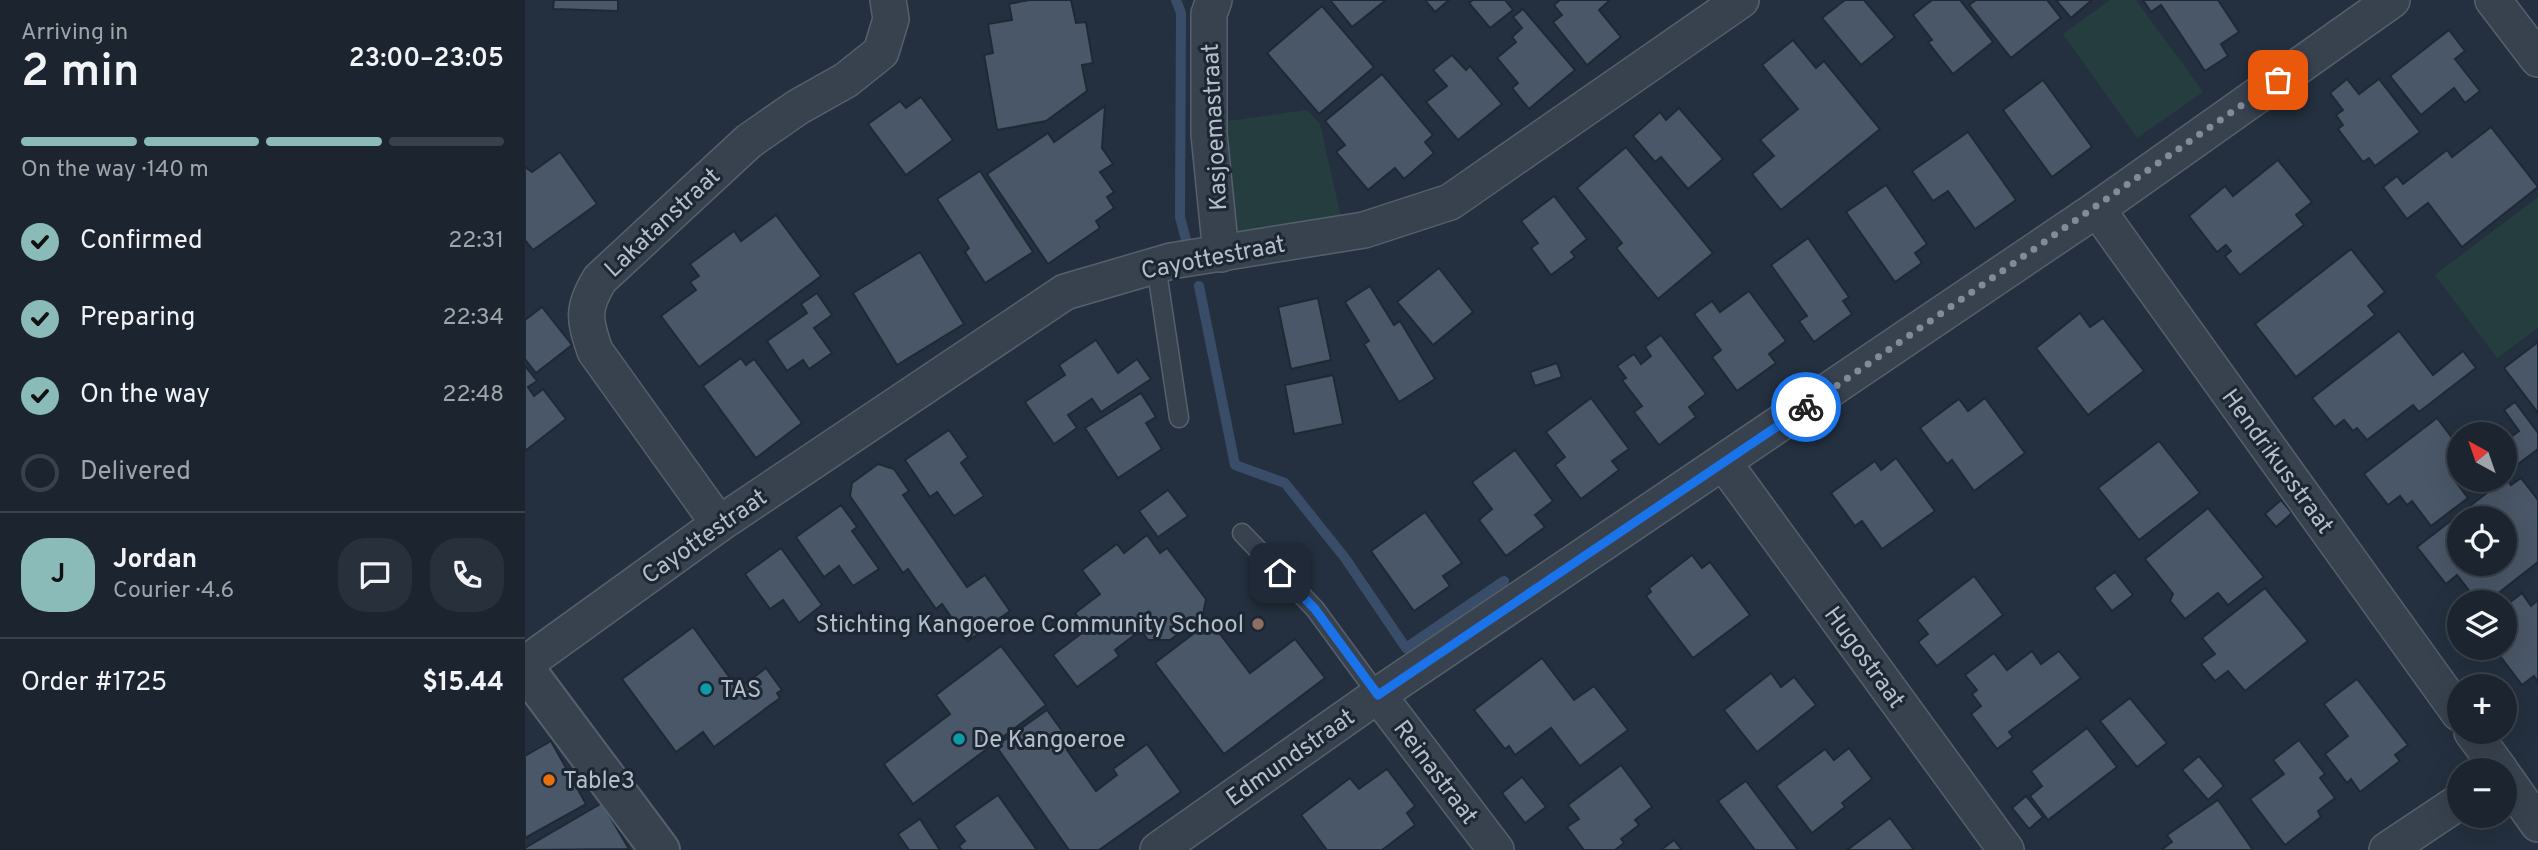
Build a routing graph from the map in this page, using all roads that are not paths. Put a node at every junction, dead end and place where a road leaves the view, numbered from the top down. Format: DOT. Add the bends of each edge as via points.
graph roads {
  1 [pos="888,0"];
  2 [pos="1214,0"];
  3 [pos="1741,0"];
  4 [pos="2392,0"];
  5 [pos="2493,0"];
  6 [pos="2538,59"];
  7 [pos="2097,209"];
  8 [pos="1221,254"];
  9 [pos="1156,265"];
  10 [pos="1179,418"];
  11 [pos="1724,463"];
  12 [pos="719,524"];
  13 [pos="1242,533"];
  14 [pos="525,667"];
  15 [pos="1378,695"];
  16 [pos="2447,696"];
  17 [pos="2517,794"];
  18 [pos="2447,810"];
  19 [pos="2538,824"];
  20 [pos="660,850"];
  21 [pos="1158,850"];
  22 [pos="1496,850"];
  23 [pos="2006,850"];
  24 [pos="2387,850"];
  1 -- 12 [label="street, Lakatanstraat" via="891,19 881,52 846,80 749,141 600,279 589,296 584,320 595,351"];
  2 -- 8 [label="street, Kasjoemastraat" via="1209,14 1209,134"];
  3 -- 8 [label="street, Cayottestraat" via="1450,202 1364,230"];
  4 -- 7 [label="street, Edmundstraat"];
  5 -- 6 [label="street"];
  7 -- 11 [label="street, Edmundstraat"];
  7 -- 16 [label="street, Hendrikusstraat"];
  8 -- 9 [label="street, Cayottestraat"];
  9 -- 10 [label="lane"];
  9 -- 12 [label="street, Cayottestraat" via="1065,292"];
  11 -- 15 [label="street, Edmundstraat"];
  11 -- 23 [label="street, Hugostraat"];
  12 -- 14 [label="street, Cayottestraat"];
  13 -- 15 [label="lane, Reinastraat" via="1315,609"];
  14 -- 20 [label="street"];
  15 -- 21 [label="street, Edmundstraat"];
  15 -- 22 [label="street, Reinastraat"];
  17 -- 19 [label="street"];
  18 -- 24 [label="street"];
}
